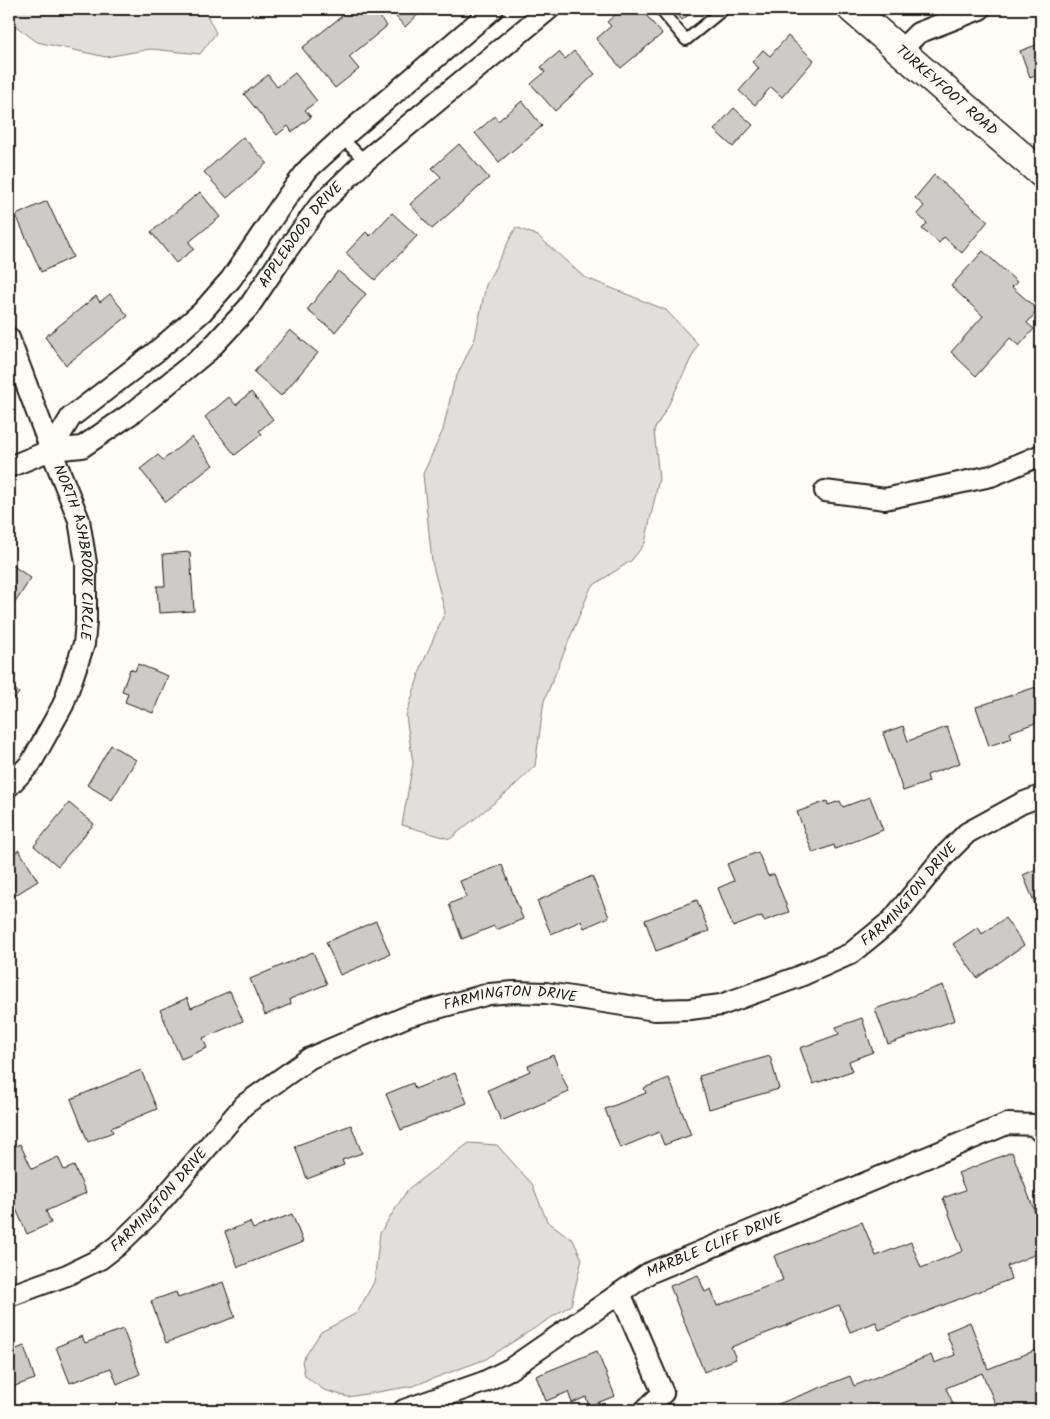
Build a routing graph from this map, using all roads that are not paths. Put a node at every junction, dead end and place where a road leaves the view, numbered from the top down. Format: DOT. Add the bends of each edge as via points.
graph roads {
  1 [pos="494,9"];
  2 [pos="549,9"];
  3 [pos="660,9"];
  4 [pos="724,9"];
  5 [pos="852,9"];
  6 [pos="980,9"];
  7 [pos="900,51"];
  8 [pos="342,138"];
  9 [pos="364,161"];
  10 [pos="1041,173"];
  11 [pos="9,338"];
  12 [pos="51,450"];
  13 [pos="1041,455"];
  14 [pos="9,467"];
  15 [pos="825,491"];
  16 [pos="9,786"];
  17 [pos="1041,796"];
  18 [pos="1041,1132"];
  19 [pos="620,1294"];
  20 [pos="9,1296"];
  21 [pos="404,1410"];
  22 [pos="645,1410"];
  1 -- 8 [label="street, APPLEWOOD DRIVE"];
  2 -- 9 [label="street, APPLEWOOD DRIVE"];
  3 -- 4 [label="lane" via="686,40"];
  5 -- 7 [label="main road, TURKEYFOOT ROAD"];
  6 -- 7 [label="street" via="918,32"];
  7 -- 10 [label="main road, TURKEYFOOT ROAD"];
  8 -- 9 [label="lane"];
  8 -- 12 [label="street, APPLEWOOD DRIVE" via="309,168 231,279 202,312 71,417"];
  9 -- 12 [label="street, APPLEWOOD DRIVE" via="319,206 248,308 208,350 136,411 82,447"];
  11 -- 12 [label="street, NORTH ASHBROOK CIRCLE"];
  12 -- 14 [label="street, APPLEWOOD DRIVE"];
  12 -- 16 [label="street, NORTH ASHBROOK CIRCLE" via="79,520 86,563 84,644 63,705 31,763"];
  13 -- 15 [label="street" via="990,476 885,499"];
  17 -- 20 [label="street, FARMINGTON DRIVE" via="967,834 943,856 892,920 850,954 721,1005 656,1010 546,993 490,994 408,1016 310,1058 244,1105 149,1215 117,1246 67,1276"];
  18 -- 19 [label="street, MARBLE CLIFF DRIVE" via="1034,1125 1006,1124 649,1273"];
  19 -- 21 [label="street, MARBLE CLIFF DRIVE" via="510,1369 484,1382"];
  19 -- 22 [label="street" via="663,1393"];
}
